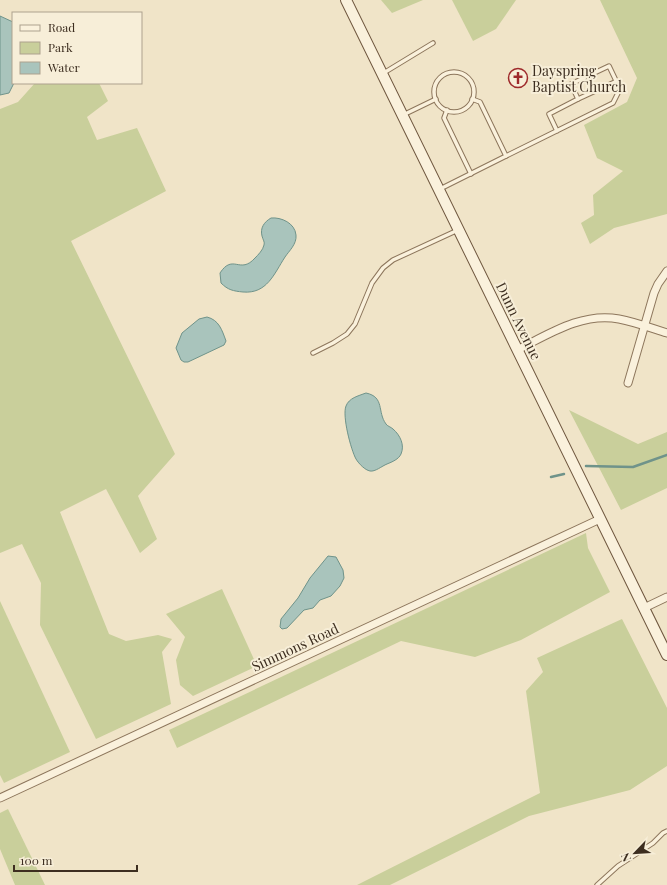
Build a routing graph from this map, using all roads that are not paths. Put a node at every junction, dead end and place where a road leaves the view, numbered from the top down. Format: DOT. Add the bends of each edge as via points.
graph roads {
  1 [pos="346,0"];
  2 [pos="433,43"];
  3 [pos="382,74"];
  4 [pos="617,81"];
  5 [pos="436,99"];
  6 [pos="472,99"];
  7 [pos="578,99"];
  8 [pos="447,110"];
  9 [pos="402,115"];
  10 [pos="557,131"];
  11 [pos="506,156"];
  12 [pos="471,174"];
  13 [pos="439,190"];
  14 [pos="459,230"];
  15 [pos="667,271"];
  16 [pos="644,326"];
  17 [pos="667,333"];
  18 [pos="517,350"];
  19 [pos="313,353"];
  20 [pos="628,383"];
  21 [pos="600,519"];
  22 [pos="667,597"];
  23 [pos="644,608"];
  24 [pos="667,655"];
  25 [pos="0,798"];
  26 [pos="667,831"];
  27 [pos="597,885"];
  1 -- 3 [label="main road, Dunn Avenue"];
  2 -- 3 [label="lane"];
  3 -- 9 [label="main road, Dunn Avenue"];
  4 -- 7 [label="lane"];
  4 -- 7 [label="lane" via="609,66 571,84"];
  4 -- 10 [label="lane" via="620,89 613,104"];
  5 -- 6 [label="lane" via="434,91 439,79 451,73 458,73 464,75 473,86"];
  5 -- 8 [label="lane"];
  5 -- 9 [label="lane"];
  6 -- 8 [label="lane" via="465,109"];
  6 -- 11 [label="lane" via="480,102"];
  7 -- 10 [label="lane" via="549,114"];
  8 -- 12 [label="lane" via="444,118"];
  9 -- 13 [label="main road, Dunn Avenue"];
  10 -- 11 [label="lane"];
  11 -- 12 [label="lane"];
  12 -- 13 [label="lane"];
  13 -- 14 [label="main road, Dunn Avenue"];
  14 -- 18 [label="main road, Dunn Avenue"];
  14 -- 19 [label="lane" via="393,260 383,268 372,283 347,334"];
  15 -- 16 [label="street" via="654,293"];
  16 -- 17 [label="street"];
  16 -- 18 [label="street" via="619,319 582,320"];
  16 -- 20 [label="street"];
  18 -- 21 [label="main road, Dunn Avenue"];
  21 -- 23 [label="main road, Dunn Avenue"];
  21 -- 25 [label="street, Simmons Road"];
  22 -- 23 [label="street"];
  23 -- 24 [label="main road, Dunn Avenue"];
  26 -- 27 [label="lane" via="654,843 618,866"];
}
